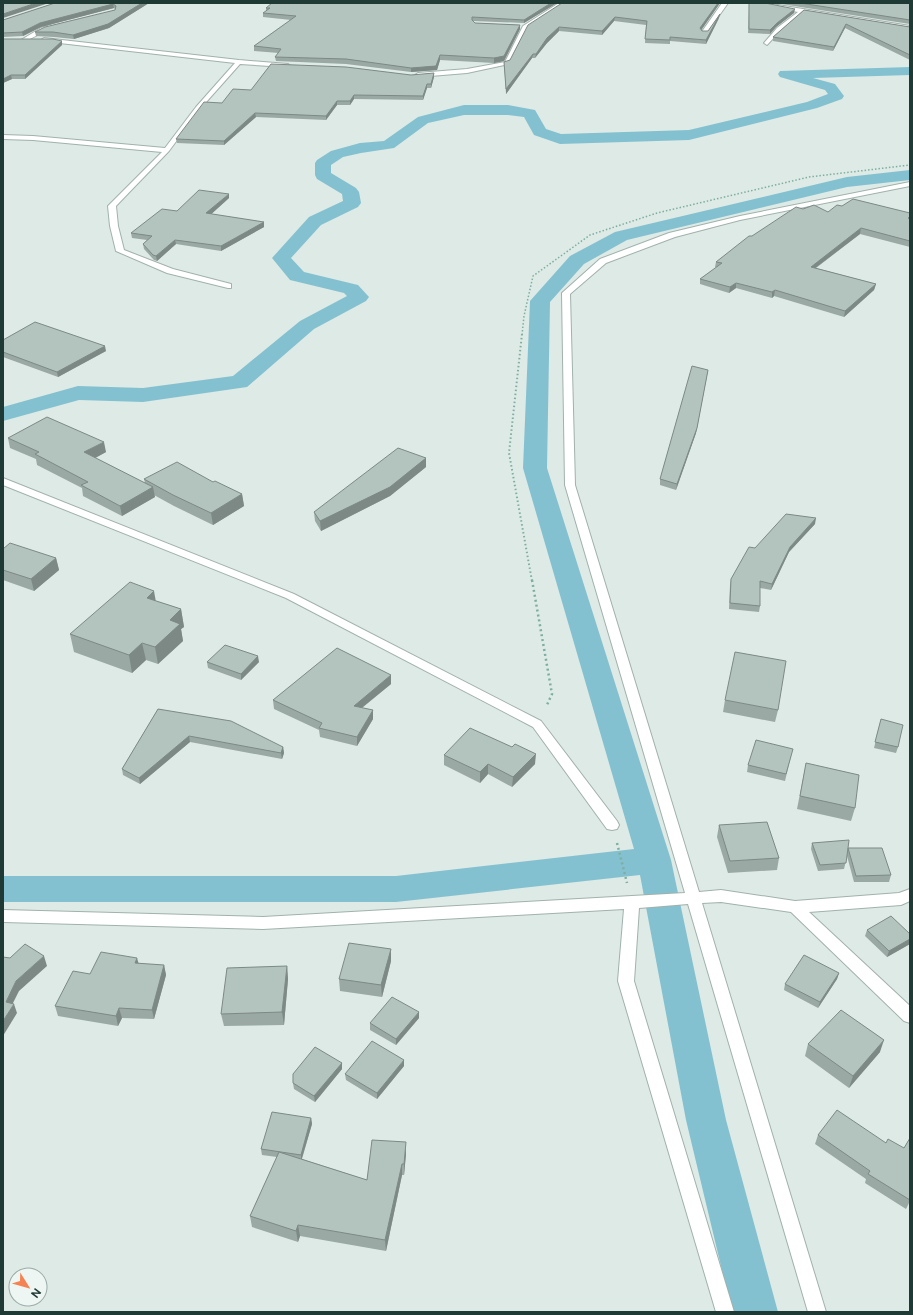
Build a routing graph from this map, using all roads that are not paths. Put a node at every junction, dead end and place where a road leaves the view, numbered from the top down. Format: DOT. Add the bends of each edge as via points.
graph roads {
  1 [pos="563,3"];
  2 [pos="725,3"];
  3 [pos="755,3"];
  4 [pos="802,11"];
  5 [pos="55,26"];
  6 [pos="518,27"];
  7 [pos="525,27"];
  8 [pos="910,28"];
  9 [pos="704,33"];
  10 [pos="17,40"];
  11 [pos="24,40"];
  12 [pos="767,43"];
  13 [pos="239,62"];
  14 [pos="292,66"];
  15 [pos="411,76"];
  16 [pos="3,137"];
  17 [pos="167,150"];
  18 [pos="910,184"];
  19 [pos="228,286"];
  20 [pos="3,481"];
  21 [pos="612,825"];
  22 [pos="910,895"];
  23 [pos="693,899"];
  24 [pos="634,903"];
  25 [pos="795,907"];
  26 [pos="3,916"];
  27 [pos="910,1016"];
  28 [pos="725,1312"];
  29 [pos="817,1312"];
  1 -- 7 [label="street"];
  2 -- 9 [label="street"];
  3 -- 4 [label="street"];
  4 -- 8 [label="street"];
  4 -- 12 [label="street" via="783,24"];
  5 -- 11 [label="street" via="43,29"];
  6 -- 7 [label="street"];
  7 -- 15 [label="street" via="507,63 467,71"];
  10 -- 11 [label="street"];
  11 -- 13 [label="street" via="54,40"];
  13 -- 14 [label="street"];
  13 -- 17 [label="street" via="198,108"];
  16 -- 17 [label="street"];
  17 -- 19 [label="street" via="112,206 120,251 170,271"];
  18 -- 23 [label="street" via="740,218 672,235 603,261 566,293 570,485"];
  20 -- 21 [label="street" via="290,596 537,724"];
  22 -- 25 [label="street" via="901,899"];
  23 -- 24 [label="street"];
  23 -- 25 [label="street" via="721,896"];
  23 -- 29 [label="street"];
  24 -- 26 [label="street" via="263,923"];
  24 -- 28 [label="street" via="626,982"];
  25 -- 27 [label="street"];
}
